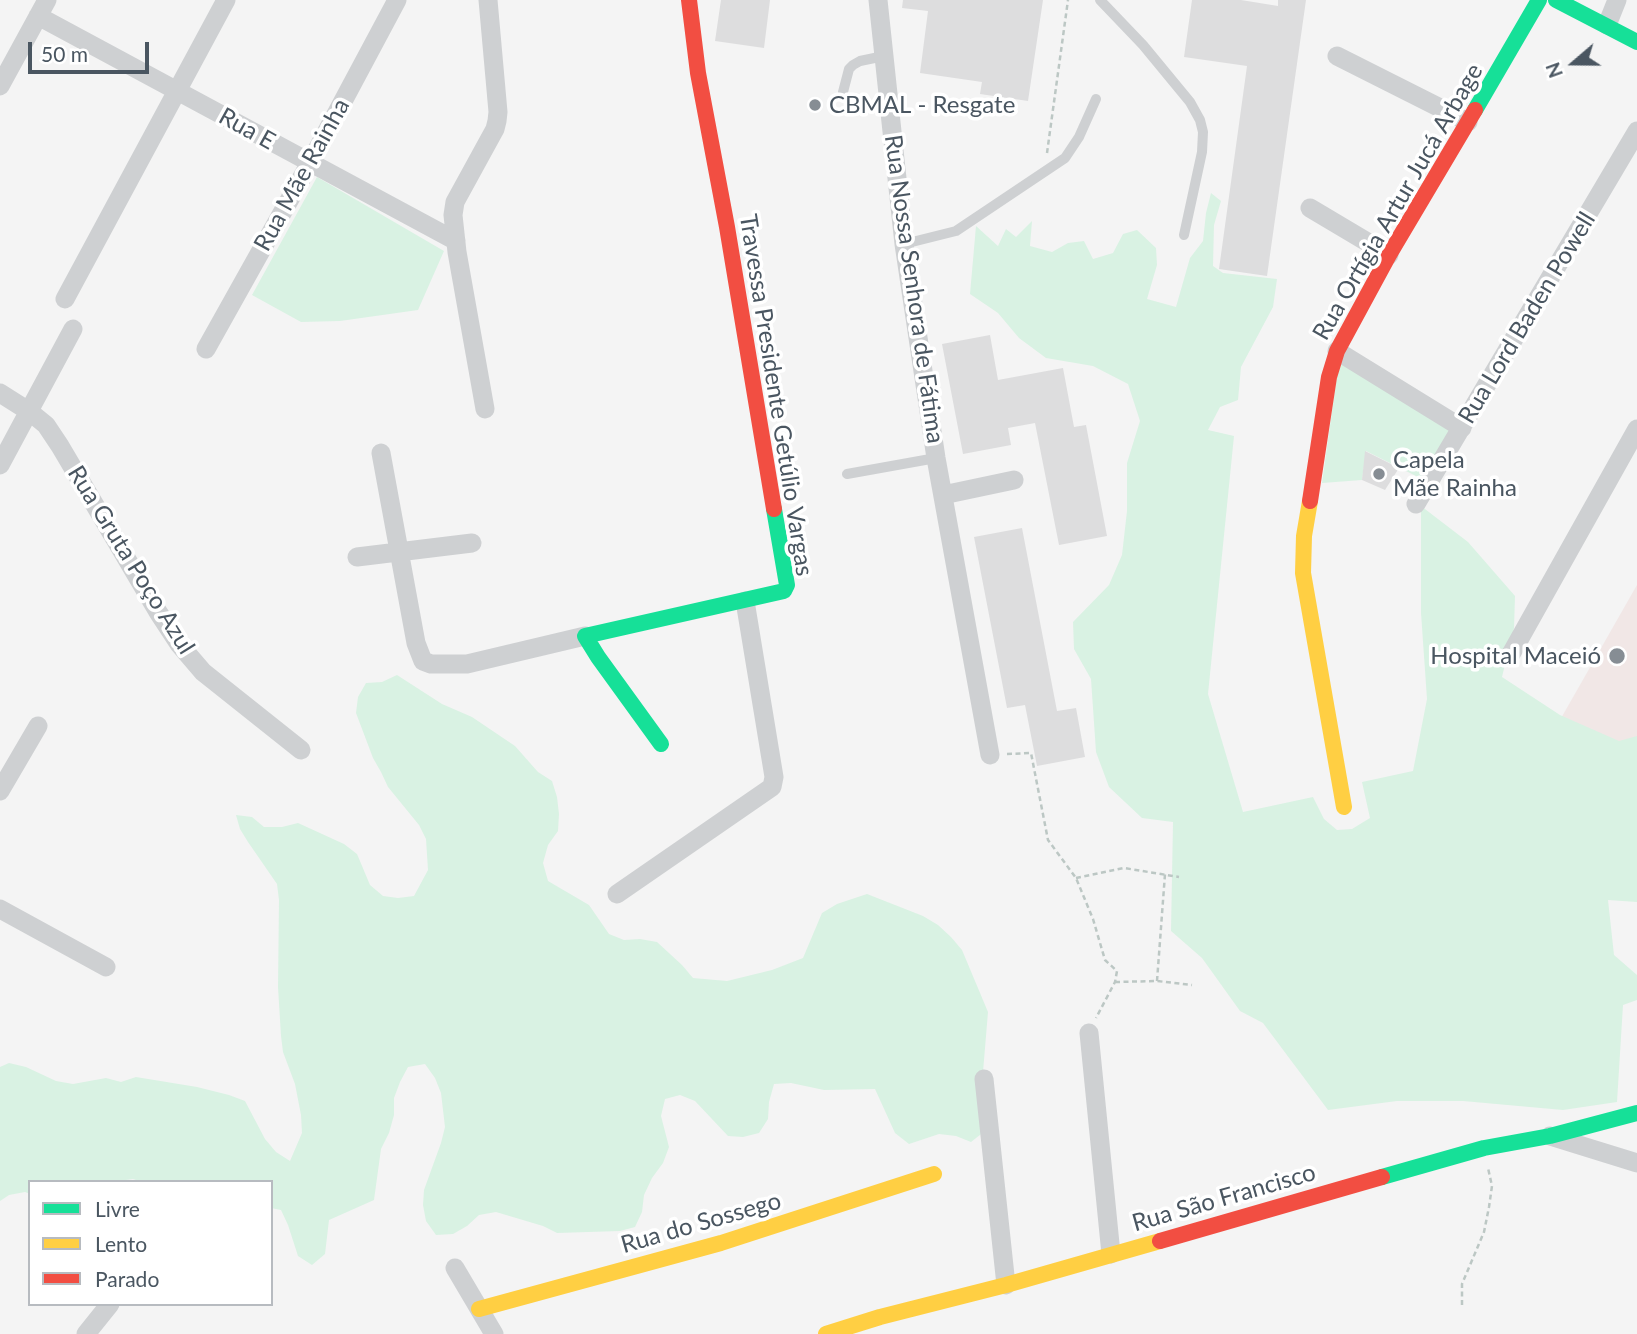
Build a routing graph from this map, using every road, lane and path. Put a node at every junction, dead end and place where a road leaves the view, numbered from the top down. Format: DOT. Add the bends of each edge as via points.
graph roads {
  1 [pos="226,0"];
  2 [pos="397,0"];
  3 [pos="488,0"];
  4 [pos="689,0"];
  5 [pos="878,0"];
  6 [pos="1068,0"];
  7 [pos="1100,0"];
  8 [pos="1539,0"];
  9 [pos="1556,0"];
  10 [pos="1616,0"];
  11 [pos="43,8"];
  12 [pos="1606,25"];
  13 [pos="1637,42"];
  14 [pos="884,56"];
  15 [pos="1337,56"];
  16 [pos="0,86"];
  17 [pos="177,91"];
  18 [pos="843,92"];
  19 [pos="1096,99"];
  20 [pos="1468,122"];
  21 [pos="1637,131"];
  22 [pos="310,163"];
  23 [pos="1046,172"];
  24 [pos="1310,208"];
  25 [pos="1184,235"];
  26 [pos="456,241"];
  27 [pos="904,244"];
  28 [pos="1389,255"];
  29 [pos="65,299"];
  30 [pos="73,329"];
  31 [pos="206,349"];
  32 [pos="1337,351"];
  33 [pos="0,393"];
  34 [pos="485,408"];
  35 [pos="30,412"];
  36 [pos="1462,428"];
  37 [pos="1637,429"];
  38 [pos="381,453"];
  39 [pos="936,458"];
  40 [pos="0,465"];
  41 [pos="847,474"];
  42 [pos="1014,480"];
  43 [pos="943,495"];
  44 [pos="1416,504"];
  45 [pos="472,543"];
  46 [pos="400,553"];
  47 [pos="356,557"];
  48 [pos="746,601"];
  49 [pos="585,636"];
  50 [pos="1511,654"];
  51 [pos="38,726"];
  52 [pos="661,744"];
  53 [pos="301,750"];
  54 [pos="990,755"];
  55 [pos="0,792"];
  56 [pos="1344,807"];
  57 [pos="1165,873"];
  58 [pos="1179,877"];
  59 [pos="1076,878"];
  60 [pos="617,894"];
  61 [pos="0,909"];
  62 [pos="106,967"];
  63 [pos="1157,981"];
  64 [pos="1115,982"];
  65 [pos="1192,985"];
  66 [pos="1089,1033"];
  67 [pos="984,1079"];
  68 [pos="1637,1113"];
  69 [pos="1550,1136"];
  70 [pos="1484,1147"];
  71 [pos="1637,1163"];
  72 [pos="934,1174"];
  73 [pos="1111,1254"];
  74 [pos="455,1268"];
  75 [pos="1006,1285"];
  76 [pos="1462,1305"];
  77 [pos="108,1306"];
  78 [pos="479,1309"];
  79 [pos="86,1334"];
  80 [pos="494,1334"];
  81 [pos="826,1334"];
  1 -- 17 [label="street"];
  2 -- 22 [label="street, Rua Mãe Rainha"];
  3 -- 26 [label="street" via="497,121 455,202"];
  4 -- 48 [label="street, Travessa Presidente Getúlio Vargas" via="787,580 784,591"];
  5 -- 14 [label="street, Rua Nossa Senhora de Fátima"];
  6 -- 23 [label="path"];
  7 -- 25 [label="lane" via="1143,45 1200,120 1202,152"];
  8 -- 20 [label="street, Rua Ortígia Artur Jucá Arbage"];
  9 -- 12 [label="street"];
  10 -- 12 [label="street"];
  11 -- 16 [label="street"];
  11 -- 17 [label="street, Rua E"];
  12 -- 13 [label="street"];
  14 -- 18 [label="lane" via="853,65"];
  14 -- 27 [label="street, Rua Nossa Senhora de Fátima"];
  15 -- 20 [label="street"];
  17 -- 22 [label="street, Rua E"];
  17 -- 29 [label="street"];
  19 -- 23 [label="lane" via="1065,158"];
  20 -- 28 [label="street, Rua Ortígia Artur Jucá Arbage"];
  21 -- 36 [label="street, Rua Lord Baden Powell"];
  22 -- 26 [label="street, Rua E"];
  22 -- 31 [label="street, Rua Mãe Rainha"];
  23 -- 27 [label="lane" via="956,231"];
  24 -- 28 [label="street"];
  26 -- 34 [label="street"];
  27 -- 39 [label="street, Rua Nossa Senhora de Fátima"];
  28 -- 32 [label="street, Rua Ortígia Artur Jucá Arbage"];
  30 -- 35 [label="street"];
  32 -- 36 [label="street"];
  32 -- 56 [label="street, Rua Ortígia Artur Jucá Arbage" via="1304,536 1303,573"];
  33 -- 35 [label="street, Rua Gruta Poço Azul"];
  35 -- 40 [label="street"];
  35 -- 53 [label="street, Rua Gruta Poço Azul" via="61,446 179,644 203,672"];
  36 -- 44 [label="street, Rua Lord Baden Powell"];
  37 -- 50 [label="street"];
  38 -- 46 [label="street"];
  39 -- 41 [label="lane"];
  39 -- 43 [label="street, Rua Nossa Senhora de Fátima"];
  42 -- 43 [label="street"];
  43 -- 54 [label="street, Rua Nossa Senhora de Fátima"];
  45 -- 46 [label="street"];
  46 -- 47 [label="street"];
  46 -- 49 [label="street" via="419,653 431,664 467,664"];
  48 -- 49 [label="street, Travessa Presidente Getúlio Vargas"];
  48 -- 60 [label="street" via="772,787"];
  49 -- 52 [label="street"];
  51 -- 55 [label="street"];
  54 -- 59 [label="path" via="1031,753 1048,840"];
  57 -- 58 [label="path"];
  57 -- 59 [label="path" via="1124,868"];
  57 -- 63 [label="path"];
  59 -- 64 [label="path" via="1105,960 1117,971"];
  61 -- 62 [label="street"];
  63 -- 64 [label="path"];
  63 -- 65 [label="path"];
  64 -- 66 [label="path"];
  66 -- 73 [label="street"];
  67 -- 75 [label="street"];
  68 -- 69 [label="street, Rua São Francisco"];
  69 -- 70 [label="street, Rua São Francisco"];
  69 -- 71 [label="street"];
  70 -- 73 [label="street, Rua São Francisco"];
  70 -- 76 [label="path" via="1492,1186 1484,1232 1461,1284"];
  72 -- 78 [label="street, Rua do Sossego" via="721,1242"];
  73 -- 75 [label="street, Rua São Francisco"];
  74 -- 78 [label="street"];
  75 -- 81 [label="street, Rua São Francisco"];
  77 -- 79 [label="street"];
  78 -- 80 [label="street"];
}
